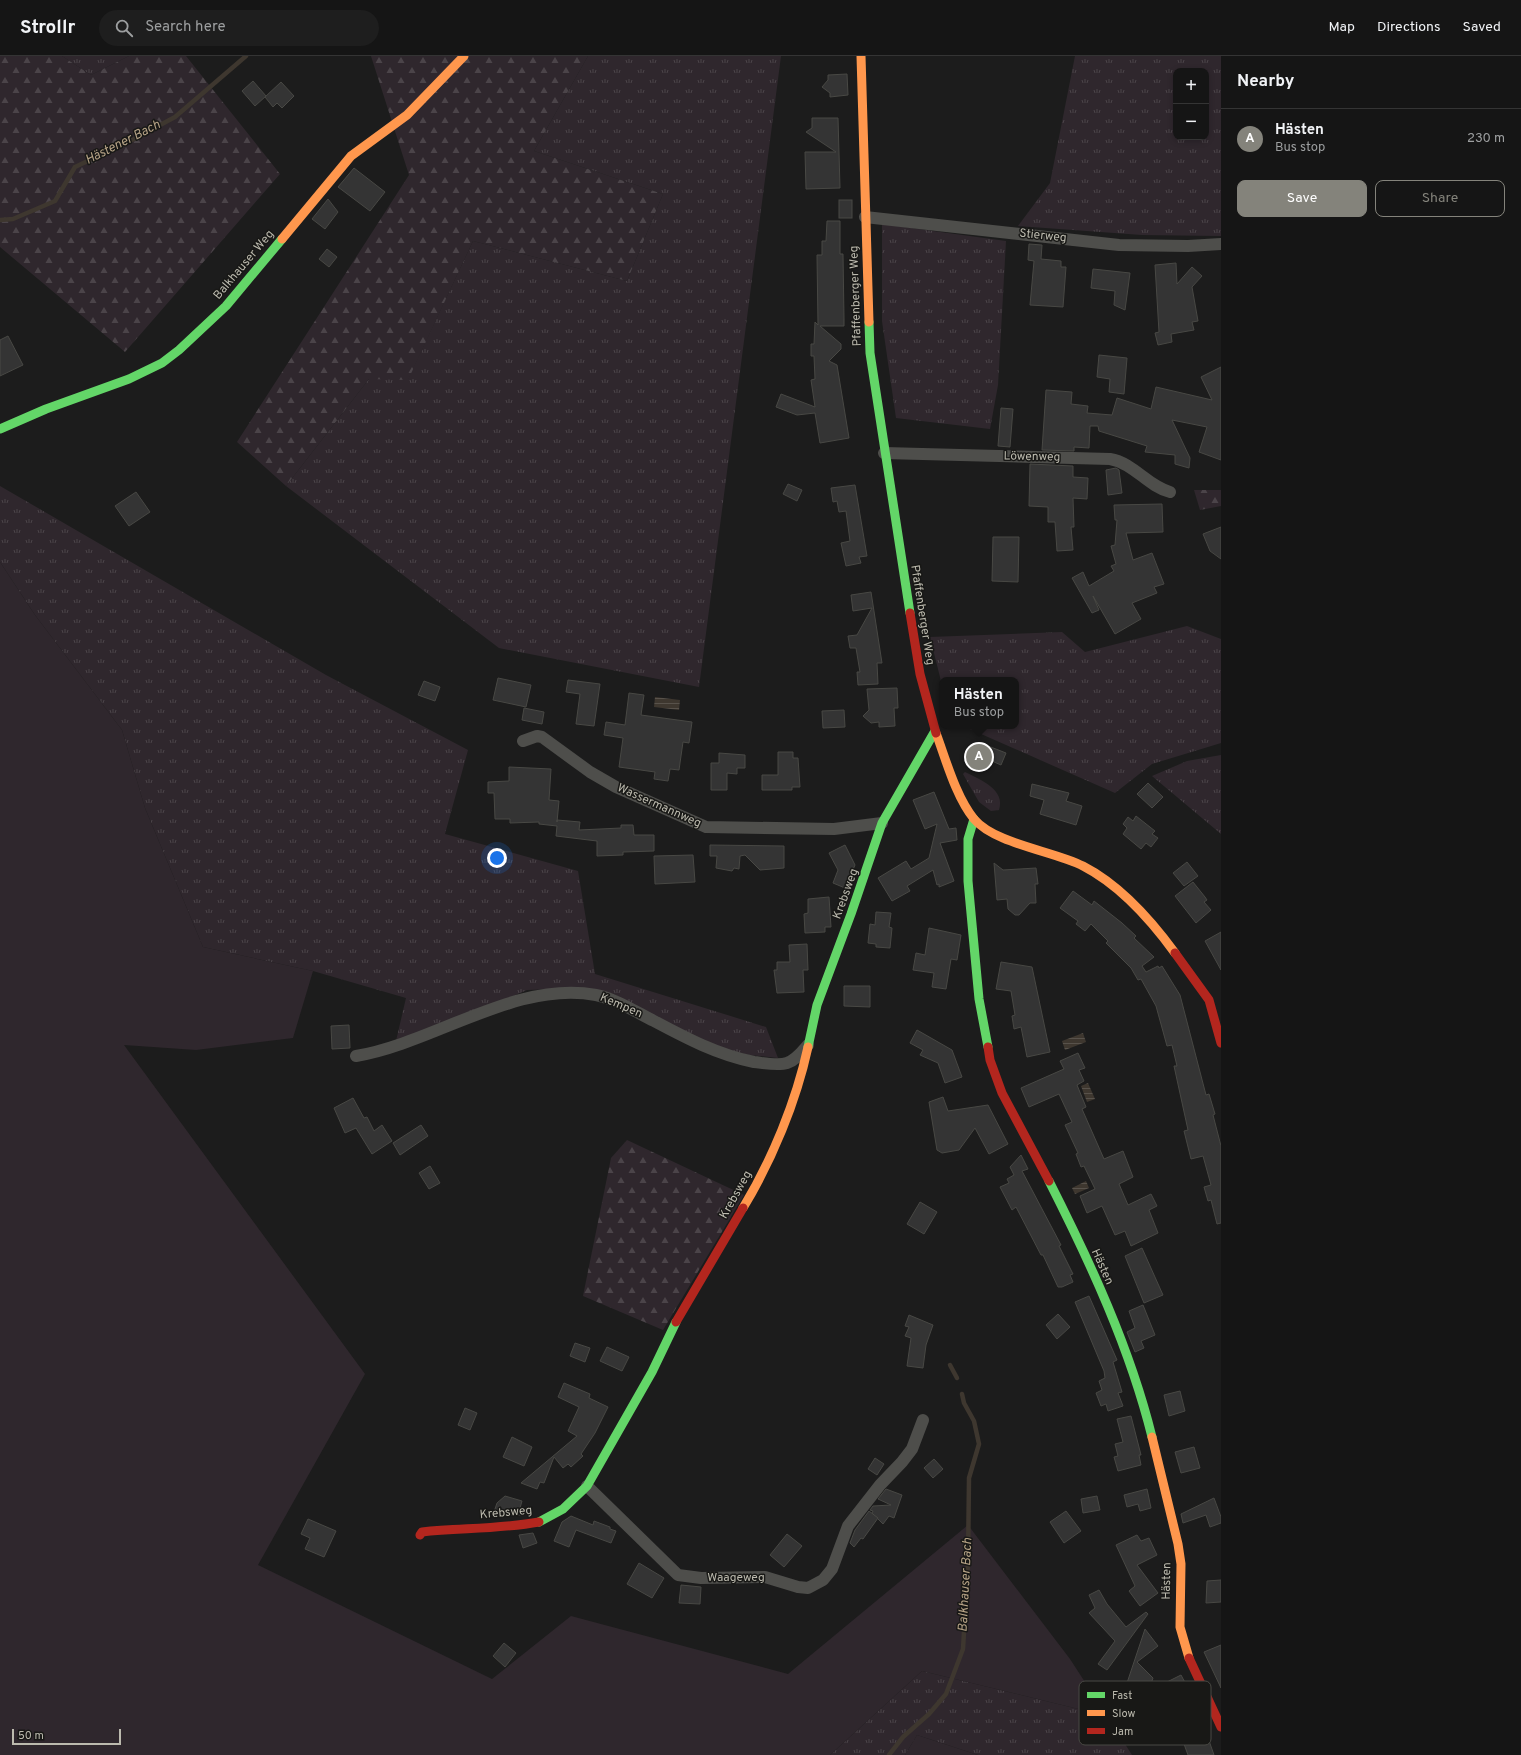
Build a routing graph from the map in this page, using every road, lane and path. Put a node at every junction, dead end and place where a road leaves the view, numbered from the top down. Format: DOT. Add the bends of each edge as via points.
graph roads {
  1 [pos="464,56"];
  2 [pos="861,56"];
  3 [pos="865,217"];
  4 [pos="1221,244"];
  5 [pos="0,429"];
  6 [pos="884,453"];
  7 [pos="1170,492"];
  8 [pos="935,731"];
  9 [pos="523,741"];
  10 [pos="974,819"];
  11 [pos="882,823"];
  12 [pos="1221,1043"];
  13 [pos="808,1045"];
  14 [pos="356,1056"];
  15 [pos="923,1420"];
  16 [pos="587,1486"];
  17 [pos="420,1535"];
  18 [pos="1200,1681"];
  19 [pos="1211,1705"];
  20 [pos="1221,1727"];
  1 -- 5 [label="street, Balkhauser Weg" via="407,115 351,156 231,301 179,350 162,363 129,379 46,409"];
  2 -- 3 [label="street, Pfaffenberger Weg"];
  3 -- 4 [label="street, Stierweg" via="1119,245"];
  3 -- 6 [label="street, Pfaffenberger Weg" via="870,353"];
  6 -- 7 [label="street, Löwenweg" via="1110,459 1125,464 1154,486"];
  6 -- 8 [label="street, Pfaffenberger Weg" via="920,674"];
  8 -- 10 [label="street, Pfaffenberger Weg" via="956,787"];
  8 -- 11 [label="street, Krebsweg"];
  9 -- 11 [label="street, Wassermannweg" via="537,736 542,737 590,772 616,787 706,827 834,829"];
  10 -- 12 [label="street, Pfaffenberger Weg" via="1002,837 1082,865 1102,877 1129,900 1164,938 1202,987 1209,1000"];
  10 -- 18 [label="street, Hästen" via="968,839 968,881 979,999 990,1060 1002,1093 1028,1139 1099,1288 1142,1398 1178,1544 1181,1564 1180,1627 1188,1656"];
  11 -- 13 [label="street, Krebsweg" via="852,914 817,1005"];
  13 -- 14 [label="street, Kempen" via="796,1058 787,1063 745,1060 690,1040 619,1003 597,996 564,992 506,1005 399,1045"];
  13 -- 16 [label="street, Krebsweg" via="797,1090 759,1180 680,1314 652,1372"];
  15 -- 16 [label="street, Waageweg" via="912,1449 848,1526 832,1569 823,1580 808,1588 765,1577 702,1578 678,1575"];
  16 -- 17 [label="street, Krebsweg" via="563,1509 541,1522 441,1529 422,1532"];
  19 -- 20 [label="street, Hästen"];
}
